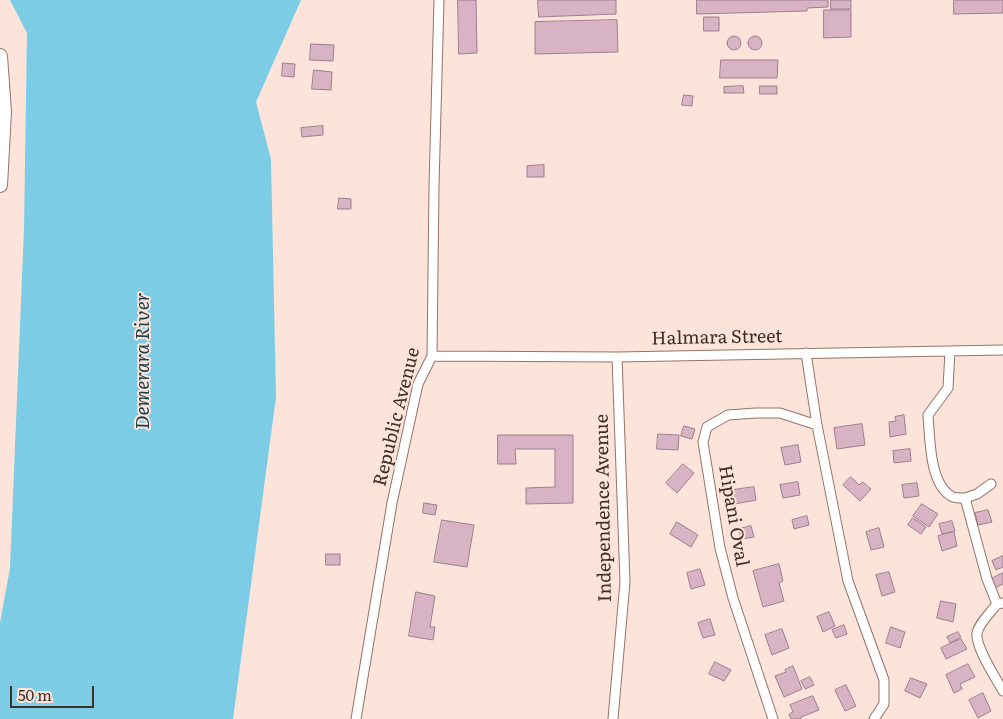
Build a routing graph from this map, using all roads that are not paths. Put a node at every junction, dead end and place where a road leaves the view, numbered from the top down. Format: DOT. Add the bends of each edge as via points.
graph roads {
  1 [pos="439,0"];
  2 [pos="0,56"];
  3 [pos="0,185"];
  4 [pos="1003,350"];
  5 [pos="950,351"];
  6 [pos="806,353"];
  7 [pos="432,356"];
  8 [pos="617,356"];
  9 [pos="817,425"];
  10 [pos="991,484"];
  11 [pos="965,498"];
  12 [pos="1000,603"];
  13 [pos="1003,691"];
  14 [pos="356,719"];
  15 [pos="613,719"];
  16 [pos="773,719"];
  17 [pos="874,719"];
  1 -- 7 [label="street, Republic Avenue"];
  2 -- 3 [label="street" via="4,112"];
  4 -- 5 [label="street, Halmara Street"];
  5 -- 6 [label="street, Halmara Street"];
  5 -- 11 [label="street" via="948,388 928,415 938,482 954,498"];
  6 -- 8 [label="street, Halmara Street"];
  6 -- 9 [label="street"];
  7 -- 8 [label="street, Halmara Street"];
  7 -- 14 [label="street, Republic Avenue" via="418,384 392,503"];
  8 -- 15 [label="street, Independence Avenue" via="624,582"];
  9 -- 16 [label="street, Hipani Oval" via="780,413 728,415 707,427 703,442 720,548"];
  9 -- 17 [label="street" via="848,581 884,680 884,704"];
  10 -- 11 [label="street"];
  11 -- 12 [label="street" via="987,579"];
  12 -- 13 [label="street" via="977,634 979,646"];
}
